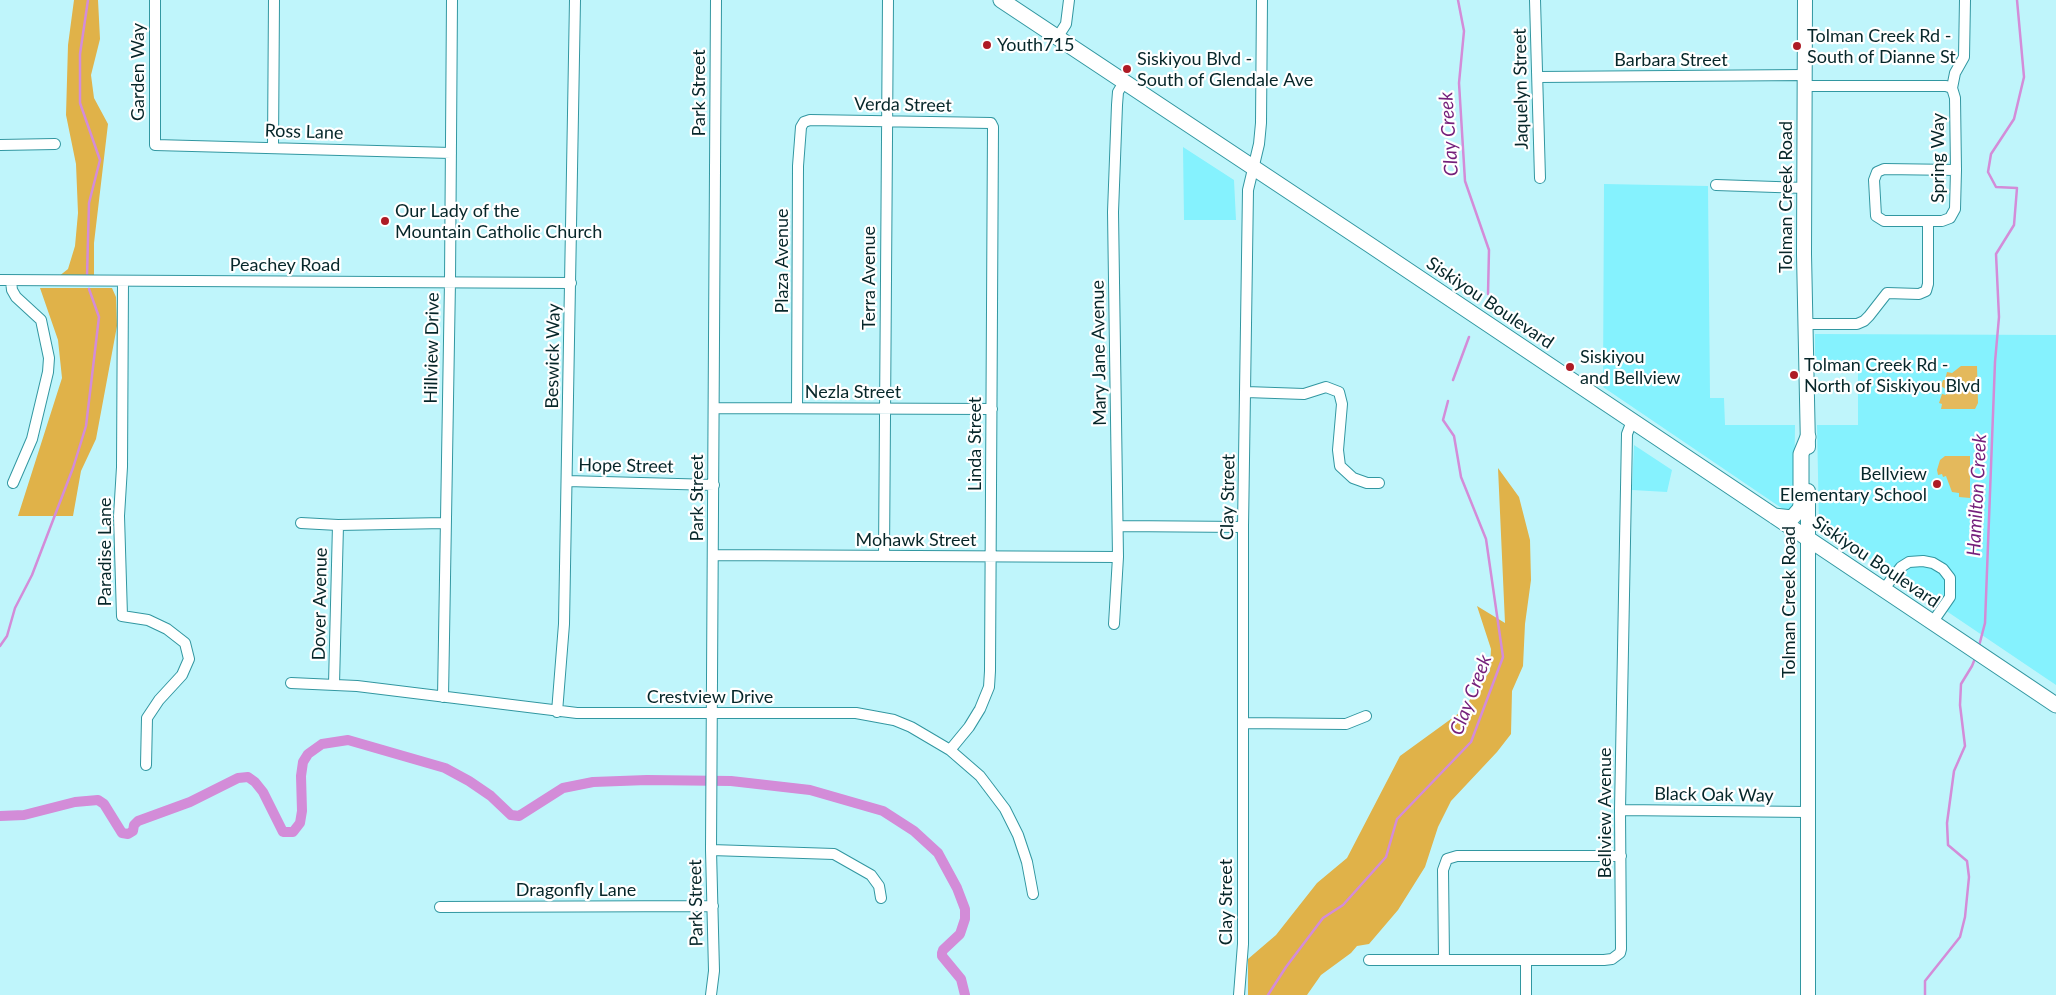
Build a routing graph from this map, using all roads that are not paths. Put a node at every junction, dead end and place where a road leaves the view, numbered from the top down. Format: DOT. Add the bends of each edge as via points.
graph roads {
  1 [pos="155,0"];
  2 [pos="274,0"];
  3 [pos="452,0"];
  4 [pos="575,0"];
  5 [pos="716,0"];
  6 [pos="888,0"];
  7 [pos="1001,0"];
  8 [pos="1069,0"];
  9 [pos="1262,0"];
  10 [pos="1535,0"];
  11 [pos="1805,0"];
  12 [pos="1965,0"];
  13 [pos="1057,38"];
  14 [pos="1538,77"];
  15 [pos="1805,81"];
  16 [pos="1124,82"];
  17 [pos="1952,88"];
  18 [pos="810,120"];
  19 [pos="886,121"];
  20 [pos="993,127"];
  21 [pos="0,144"];
  22 [pos="56,144"];
  23 [pos="155,145"];
  24 [pos="273,147"];
  25 [pos="451,152"];
  26 [pos="1253,167"];
  27 [pos="1956,170"];
  28 [pos="1540,178"];
  29 [pos="1716,185"];
  30 [pos="1805,188"];
  31 [pos="1928,222"];
  32 [pos="0,280"];
  33 [pos="11,280"];
  34 [pos="123,281"];
  35 [pos="450,281"];
  36 [pos="571,283"];
  37 [pos="1805,324"];
  38 [pos="1246,392"];
  39 [pos="714,408"];
  40 [pos="797,408"];
  41 [pos="885,408"];
  42 [pos="992,409"];
  43 [pos="1632,421"];
  44 [pos="1808,437"];
  45 [pos="567,481"];
  46 [pos="13,483"];
  47 [pos="1379,483"];
  48 [pos="714,485"];
  49 [pos="1774,516"];
  50 [pos="301,523"];
  51 [pos="446,523"];
  52 [pos="338,525"];
  53 [pos="1118,526"];
  54 [pos="1243,527"];
  55 [pos="1808,539"];
  56 [pos="713,555"];
  57 [pos="884,556"];
  58 [pos="990,556"];
  59 [pos="1118,557"];
  60 [pos="1883,590"];
  61 [pos="1932,622"];
  62 [pos="1114,624"];
  63 [pos="292,683"];
  64 [pos="334,684"];
  65 [pos="443,697"];
  66 [pos="2056,705"];
  67 [pos="557,712"];
  68 [pos="712,713"];
  69 [pos="1366,716"];
  70 [pos="1243,723"];
  71 [pos="950,750"];
  72 [pos="146,766"];
  73 [pos="1620,810"];
  74 [pos="1808,812"];
  75 [pos="711,850"];
  76 [pos="1621,856"];
  77 [pos="1033,894"];
  78 [pos="881,898"];
  79 [pos="713,906"];
  80 [pos="440,907"];
  81 [pos="1369,960"];
  82 [pos="1444,960"];
  83 [pos="1526,960"];
  84 [pos="711,995"];
  85 [pos="1239,995"];
  86 [pos="1526,995"];
  87 [pos="1808,995"];
  1 -- 23 [label="street, Garden Way"];
  2 -- 24 [label="street"];
  3 -- 25 [label="street, Hillview Drive"];
  4 -- 36 [label="street, Beswick Way"];
  5 -- 39 [label="street, Park Street"];
  6 -- 19 [label="street, Terra Avenue"];
  7 -- 13 [label="main road, Siskiyou Boulevard"];
  8 -- 13 [label="street" via="1066,24"];
  9 -- 26 [label="street, Clay Street" via="1261,123"];
  10 -- 14 [label="street, Jaquelyn Street"];
  11 -- 15 [label="street, Tolman Creek Road"];
  12 -- 17 [label="street" via="1964,57"];
  13 -- 16 [label="main road, Siskiyou Boulevard"];
  14 -- 15 [label="street, Barbara Street"];
  14 -- 28 [label="street, Jaquelyn Street"];
  15 -- 17 [label="street, Barbara Street"];
  15 -- 30 [label="street, Tolman Creek Road"];
  16 -- 26 [label="main road, Siskiyou Boulevard"];
  16 -- 53 [label="street, Mary Jane Avenue" via="1118,92 1113,212"];
  17 -- 27 [label="street, Spring Way" via="1955,98"];
  18 -- 19 [label="street, Verda Street"];
  18 -- 40 [label="street, Plaza Avenue" via="804,122 799,145"];
  19 -- 20 [label="street, Verda Street" via="987,122"];
  19 -- 41 [label="street, Terra Avenue"];
  20 -- 42 [label="street, Linda Street"];
  21 -- 22 [label="street"];
  23 -- 24 [label="street, Ross Lane"];
  24 -- 25 [label="street, Ross Lane" via="334,148 359,152"];
  25 -- 35 [label="street, Hillview Drive"];
  26 -- 38 [label="street, Clay Street" via="1248,190"];
  26 -- 43 [label="main road, Siskiyou Boulevard"];
  27 -- 31 [label="street, Spring Way" via="1956,209 1946,220"];
  27 -- 31 [label="street, Spring Way" via="1880,170 1875,176 1876,216 1881,221"];
  29 -- 30 [label="street"];
  30 -- 37 [label="street, Tolman Creek Road"];
  31 -- 37 [label="street" via="1926,291 1919,294 1887,293 1864,322 1857,324"];
  32 -- 33 [label="street, Peachey Road"];
  33 -- 34 [label="street, Peachey Road"];
  33 -- 46 [label="street" via="16,297 41,320 49,358 32,439"];
  34 -- 35 [label="street, Peachey Road"];
  34 -- 72 [label="street, Paradise Lane" via="119,516 122,616 148,620 167,629 185,643 189,659 182,676 147,718"];
  35 -- 36 [label="street, Peachey Road"];
  35 -- 51 [label="street, Hillview Drive"];
  36 -- 45 [label="street, Beswick Way"];
  37 -- 44 [label="street, Tolman Creek Road"];
  38 -- 47 [label="street" via="1304,394 1326,387 1339,392 1342,404 1338,450 1340,466 1353,478"];
  38 -- 54 [label="street, Clay Street"];
  39 -- 40 [label="street, Nezla Street"];
  39 -- 48 [label="street, Park Street"];
  40 -- 41 [label="street, Nezla Street"];
  41 -- 42 [label="street, Nezla Street"];
  41 -- 57 [label="street, Terra Avenue"];
  42 -- 58 [label="street, Linda Street"];
  43 -- 49 [label="main road, Siskiyou Boulevard"];
  43 -- 73 [label="street, Bellview Avenue" via="1626,434"];
  44 -- 49 [label="main road" via="1801,454 1800,509 1792,518"];
  44 -- 55 [label="street, Tolman Creek Road"];
  45 -- 48 [label="street, Hope Street"];
  45 -- 67 [label="street, Beswick Way" via="564,624"];
  48 -- 56 [label="street, Park Street"];
  49 -- 55 [label="main road, Siskiyou Boulevard"];
  50 -- 52 [label="street"];
  51 -- 52 [label="street"];
  51 -- 65 [label="street, Hillview Drive"];
  52 -- 64 [label="street, Dover Avenue"];
  53 -- 54 [label="street"];
  53 -- 59 [label="street, Mary Jane Avenue"];
  54 -- 70 [label="street, Clay Street"];
  55 -- 60 [label="main road, Siskiyou Boulevard"];
  55 -- 74 [label="street, Tolman Creek Road"];
  56 -- 57 [label="street, Mohawk Street"];
  56 -- 68 [label="street, Park Street"];
  57 -- 58 [label="street, Mohawk Street"];
  58 -- 59 [label="street, Mohawk Street"];
  58 -- 71 [label="street, Linda Street" via="989,687 977,715"];
  59 -- 62 [label="street, Mary Jane Avenue"];
  60 -- 61 [label="main road, Siskiyou Boulevard"];
  60 -- 61 [label="street" via="1900,567 1909,562 1933,563 1943,569 1950,578 1950,597"];
  61 -- 66 [label="main road, Siskiyou Boulevard"];
  63 -- 64 [label="street, Crestview Drive"];
  64 -- 65 [label="street, Crestview Drive"];
  65 -- 67 [label="street, Crestview Drive"];
  67 -- 68 [label="street, Crestview Drive"];
  68 -- 71 [label="street, Crestview Drive" via="871,715 911,727"];
  68 -- 75 [label="street, Park Street"];
  69 -- 70 [label="street" via="1346,724"];
  70 -- 85 [label="street, Clay Street" via="1243,944"];
  71 -- 77 [label="street, Crestview Drive" via="980,776 1005,809 1023,848"];
  73 -- 74 [label="street, Black Oak Way"];
  73 -- 76 [label="street, Bellview Avenue"];
  74 -- 87 [label="street, Tolman Creek Road"];
  75 -- 78 [label="street" via="834,854 871,875 879,886"];
  75 -- 79 [label="street, Park Street"];
  76 -- 82 [label="street" via="1457,856 1447,859 1443,870"];
  76 -- 83 [label="street, Bellview Avenue" via="1621,949 1617,957 1604,960"];
  79 -- 80 [label="street, Dragonfly Lane"];
  79 -- 84 [label="street, Park Street"];
  81 -- 82 [label="street, Bellview Avenue"];
  82 -- 83 [label="street, Bellview Avenue"];
  83 -- 86 [label="street"];
}
